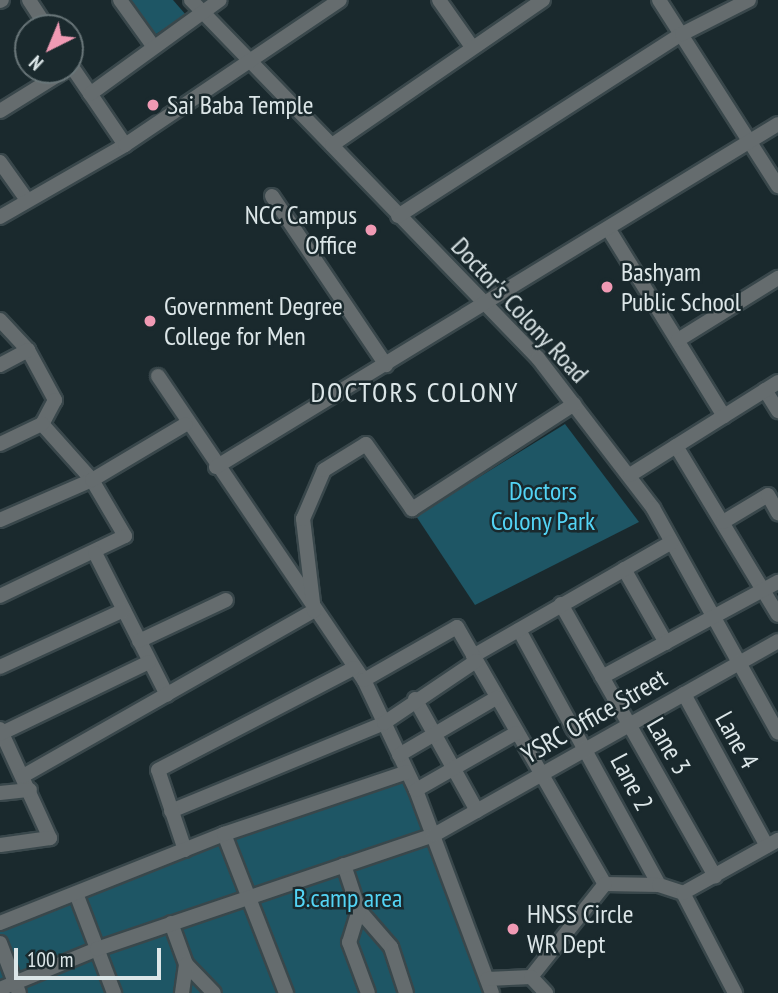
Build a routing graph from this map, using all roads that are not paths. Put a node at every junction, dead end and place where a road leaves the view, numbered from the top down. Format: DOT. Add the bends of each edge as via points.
graph roads {
  1 [pos="120,0"];
  2 [pos="191,0"];
  3 [pos="220,0"];
  4 [pos="340,0"];
  5 [pos="439,0"];
  6 [pos="543,0"];
  7 [pos="659,0"];
  8 [pos="749,0"];
  9 [pos="526,5"];
  10 [pos="203,12"];
  11 [pos="682,34"];
  12 [pos="153,46"];
  13 [pos="472,47"];
  14 [pos="252,62"];
  15 [pos="43,84"];
  16 [pos="83,84"];
  17 [pos="90,94"];
  18 [pos="0,111"];
  19 [pos="778,124"];
  20 [pos="751,143"];
  21 [pos="125,145"];
  22 [pos="332,145"];
  23 [pos="2,169"];
  24 [pos="778,186"];
  25 [pos="272,196"];
  26 [pos="27,200"];
  27 [pos="398,216"];
  28 [pos="0,217"];
  29 [pos="609,230"];
  30 [pos="778,278"];
  31 [pos="486,305"];
  32 [pos="0,320"];
  33 [pos="678,340"];
  34 [pos="28,351"];
  35 [pos="0,365"];
  36 [pos="386,365"];
  37 [pos="158,376"];
  38 [pos="778,382"];
  39 [pos="765,390"];
  40 [pos="574,404"];
  41 [pos="778,411"];
  42 [pos="724,416"];
  43 [pos="42,424"];
  44 [pos="186,424"];
  45 [pos="0,444"];
  46 [pos="676,446"];
  47 [pos="216,467"];
  48 [pos="630,475"];
  49 [pos="92,480"];
  50 [pos="773,492"];
  51 [pos="778,513"];
  52 [pos="0,520"];
  53 [pos="723,522"];
  54 [pos="672,542"];
  55 [pos="95,553"];
  56 [pos="624,569"];
  57 [pos="778,582"];
  58 [pos="763,590"];
  59 [pos="0,596"];
  60 [pos="226,600"];
  61 [pos="561,604"];
  62 [pos="124,610"];
  63 [pos="314,611"];
  64 [pos="778,615"];
  65 [pos="714,617"];
  66 [pos="519,630"];
  67 [pos="139,641"];
  68 [pos="778,641"];
  69 [pos="666,643"];
  70 [pos="474,658"];
  71 [pos="149,662"];
  72 [pos="737,664"];
  73 [pos="0,667"];
  74 [pos="354,668"];
  75 [pos="602,677"];
  76 [pos="364,680"];
  77 [pos="684,694"];
  78 [pos="167,695"];
  79 [pos="496,698"];
  80 [pos="415,699"];
  81 [pos="384,723"];
  82 [pos="629,725"];
  83 [pos="1,732"];
  84 [pos="516,733"];
  85 [pos="778,733"];
  86 [pos="436,735"];
  87 [pos="586,749"];
  88 [pos="399,755"];
  89 [pos="454,771"];
  90 [pos="407,772"];
  91 [pos="540,775"];
  92 [pos="23,776"];
  93 [pos="30,790"];
  94 [pos="416,790"];
  95 [pos="0,793"];
  96 [pos="171,811"];
  97 [pos="477,811"];
  98 [pos="224,834"];
  99 [pos="434,835"];
  100 [pos="773,843"];
  101 [pos="0,845"];
  102 [pos="185,850"];
  103 [pos="344,865"];
  104 [pos="715,876"];
  105 [pos="605,884"];
  106 [pos="659,885"];
  107 [pos="683,894"];
  108 [pos="77,896"];
  109 [pos="248,897"];
  110 [pos="359,911"];
  111 [pos="0,923"];
  112 [pos="171,923"];
  113 [pos="0,943"];
  114 [pos="97,949"];
  115 [pos="186,964"];
  116 [pos="531,977"];
  117 [pos="489,986"];
  118 [pos="17,988"];
  119 [pos="0,989"];
  120 [pos="114,993"];
  121 [pos="182,993"];
  122 [pos="214,993"];
  123 [pos="286,993"];
  124 [pos="368,993"];
  125 [pos="406,993"];
  126 [pos="546,993"];
  127 [pos="735,993"];
  1 -- 12 [label="street"];
  2 -- 10 [label="street, Doctor's Colony Road"];
  3 -- 10 [label="street"];
  4 -- 14 [label="street"];
  5 -- 13 [label="street"];
  6 -- 9 [label="street"];
  7 -- 11 [label="street"];
  8 -- 11 [label="street"];
  9 -- 13 [label="street"];
  10 -- 12 [label="street"];
  10 -- 14 [label="street, Doctor's Colony Road"];
  11 -- 20 [label="street"];
  11 -- 27 [label="street"];
  12 -- 17 [label="street"];
  13 -- 22 [label="street"];
  14 -- 21 [label="street"];
  14 -- 22 [label="street, Doctor's Colony Road"];
  15 -- 18 [label="street"];
  16 -- 17 [label="street"];
  17 -- 21 [label="street"];
  19 -- 20 [label="street"];
  20 -- 24 [label="street"];
  20 -- 29 [label="street"];
  21 -- 26 [label="street"];
  22 -- 27 [label="street, Doctor's Colony Road"];
  23 -- 26 [label="street"];
  25 -- 36 [label="street"];
  26 -- 28 [label="street"];
  27 -- 31 [label="street, Doctor's Colony Road"];
  29 -- 31 [label="street"];
  29 -- 33 [label="street"];
  30 -- 33 [label="street"];
  31 -- 36 [label="street"];
  31 -- 40 [label="street, Doctor's Colony Road"];
  32 -- 34 [label="street"];
  33 -- 42 [label="street"];
  34 -- 35 [label="street"];
  34 -- 43 [label="street" via="55,400"];
  36 -- 47 [label="street"];
  37 -- 44 [label="street"];
  38 -- 39 [label="street"];
  39 -- 41 [label="street"];
  39 -- 42 [label="street"];
  40 -- 48 [label="street, Doctor's Colony Road"];
  40 -- 63 [label="street" via="412,509 366,444 324,470 303,519"];
  42 -- 46 [label="street"];
  43 -- 45 [label="street"];
  43 -- 49 [label="street"];
  44 -- 47 [label="street"];
  44 -- 49 [label="street"];
  46 -- 48 [label="street"];
  46 -- 53 [label="street"];
  47 -- 63 [label="street"];
  48 -- 54 [label="street, Doctor's Colony Road"];
  49 -- 52 [label="street"];
  49 -- 55 [label="street" via="125,536"];
  50 -- 51 [label="street"];
  50 -- 53 [label="street"];
  53 -- 58 [label="street"];
  54 -- 56 [label="street"];
  54 -- 65 [label="street, Doctor's Colony Road"];
  55 -- 59 [label="street"];
  55 -- 62 [label="street"];
  56 -- 61 [label="street"];
  56 -- 69 [label="street"];
  57 -- 58 [label="street"];
  58 -- 64 [label="street"];
  58 -- 65 [label="street"];
  60 -- 67 [label="street"];
  61 -- 66 [label="street"];
  61 -- 75 [label="street, Lane 3"];
  62 -- 67 [label="street"];
  62 -- 73 [label="street"];
  63 -- 74 [label="street"];
  63 -- 78 [label="street"];
  65 -- 69 [label="street"];
  65 -- 72 [label="street, Doctor's Colony Road"];
  66 -- 70 [label="street"];
  66 -- 87 [label="street, Lane 2"];
  67 -- 71 [label="street"];
  68 -- 72 [label="street, YSRC Office Street"];
  69 -- 75 [label="street"];
  70 -- 76 [label="street" via="457,627"];
  70 -- 79 [label="street"];
  70 -- 80 [label="street"];
  71 -- 78 [label="street"];
  71 -- 83 [label="street"];
  72 -- 77 [label="street, YSRC Office Street"];
  72 -- 85 [label="street, Doctor's Colony Road"];
  74 -- 76 [label="street"];
  74 -- 96 [label="street" via="158,770"];
  75 -- 82 [label="street, Lane 3"];
  76 -- 81 [label="street"];
  77 -- 82 [label="street, YSRC Office Street"];
  77 -- 100 [label="street, Lane 4"];
  78 -- 92 [label="street"];
  79 -- 84 [label="street"];
  79 -- 86 [label="street"];
  80 -- 81 [label="street"];
  80 -- 86 [label="street"];
  81 -- 88 [label="street"];
  81 -- 96 [label="street"];
  82 -- 87 [label="street, YSRC Office Street"];
  82 -- 104 [label="street, Lane 3"];
  83 -- 92 [label="street"];
  84 -- 89 [label="street"];
  84 -- 91 [label="street"];
  86 -- 88 [label="street"];
  86 -- 89 [label="street"];
  87 -- 91 [label="street, YSRC Office Street"];
  87 -- 106 [label="street, Lane 2"];
  88 -- 90 [label="street"];
  89 -- 94 [label="street"];
  89 -- 97 [label="street"];
  90 -- 94 [label="street"];
  90 -- 98 [label="street"];
  91 -- 97 [label="street, YSRC Office Street"];
  91 -- 105 [label="street"];
  92 -- 93 [label="street"];
  93 -- 95 [label="street"];
  93 -- 101 [label="street" via="50,838"];
  94 -- 99 [label="street"];
  96 -- 102 [label="street"];
  97 -- 99 [label="street, YSRC Office Street"];
  98 -- 102 [label="street"];
  98 -- 109 [label="street"];
  99 -- 103 [label="street, YSRC Office Street"];
  99 -- 117 [label="street"];
  100 -- 104 [label="street"];
  102 -- 108 [label="street"];
  103 -- 109 [label="street, YSRC Office Street"];
  103 -- 110 [label="street"];
  104 -- 107 [label="street"];
  105 -- 106 [label="street"];
  105 -- 116 [label="street"];
  106 -- 107 [label="street"];
  107 -- 127 [label="street"];
  108 -- 111 [label="street"];
  108 -- 114 [label="street"];
  109 -- 112 [label="street, YSRC Office Street"];
  109 -- 123 [label="street"];
  110 -- 124 [label="street" via="349,942"];
  110 -- 125 [label="street" via="391,947"];
  112 -- 114 [label="street, YSRC Office Street"];
  112 -- 115 [label="street"];
  113 -- 118 [label="street"];
  114 -- 118 [label="street, YSRC Office Street"];
  114 -- 120 [label="street"];
  115 -- 121 [label="street"];
  115 -- 122 [label="street"];
  116 -- 117 [label="street"];
  116 -- 126 [label="street"];
  118 -- 119 [label="street, YSRC Office Street"];
}
